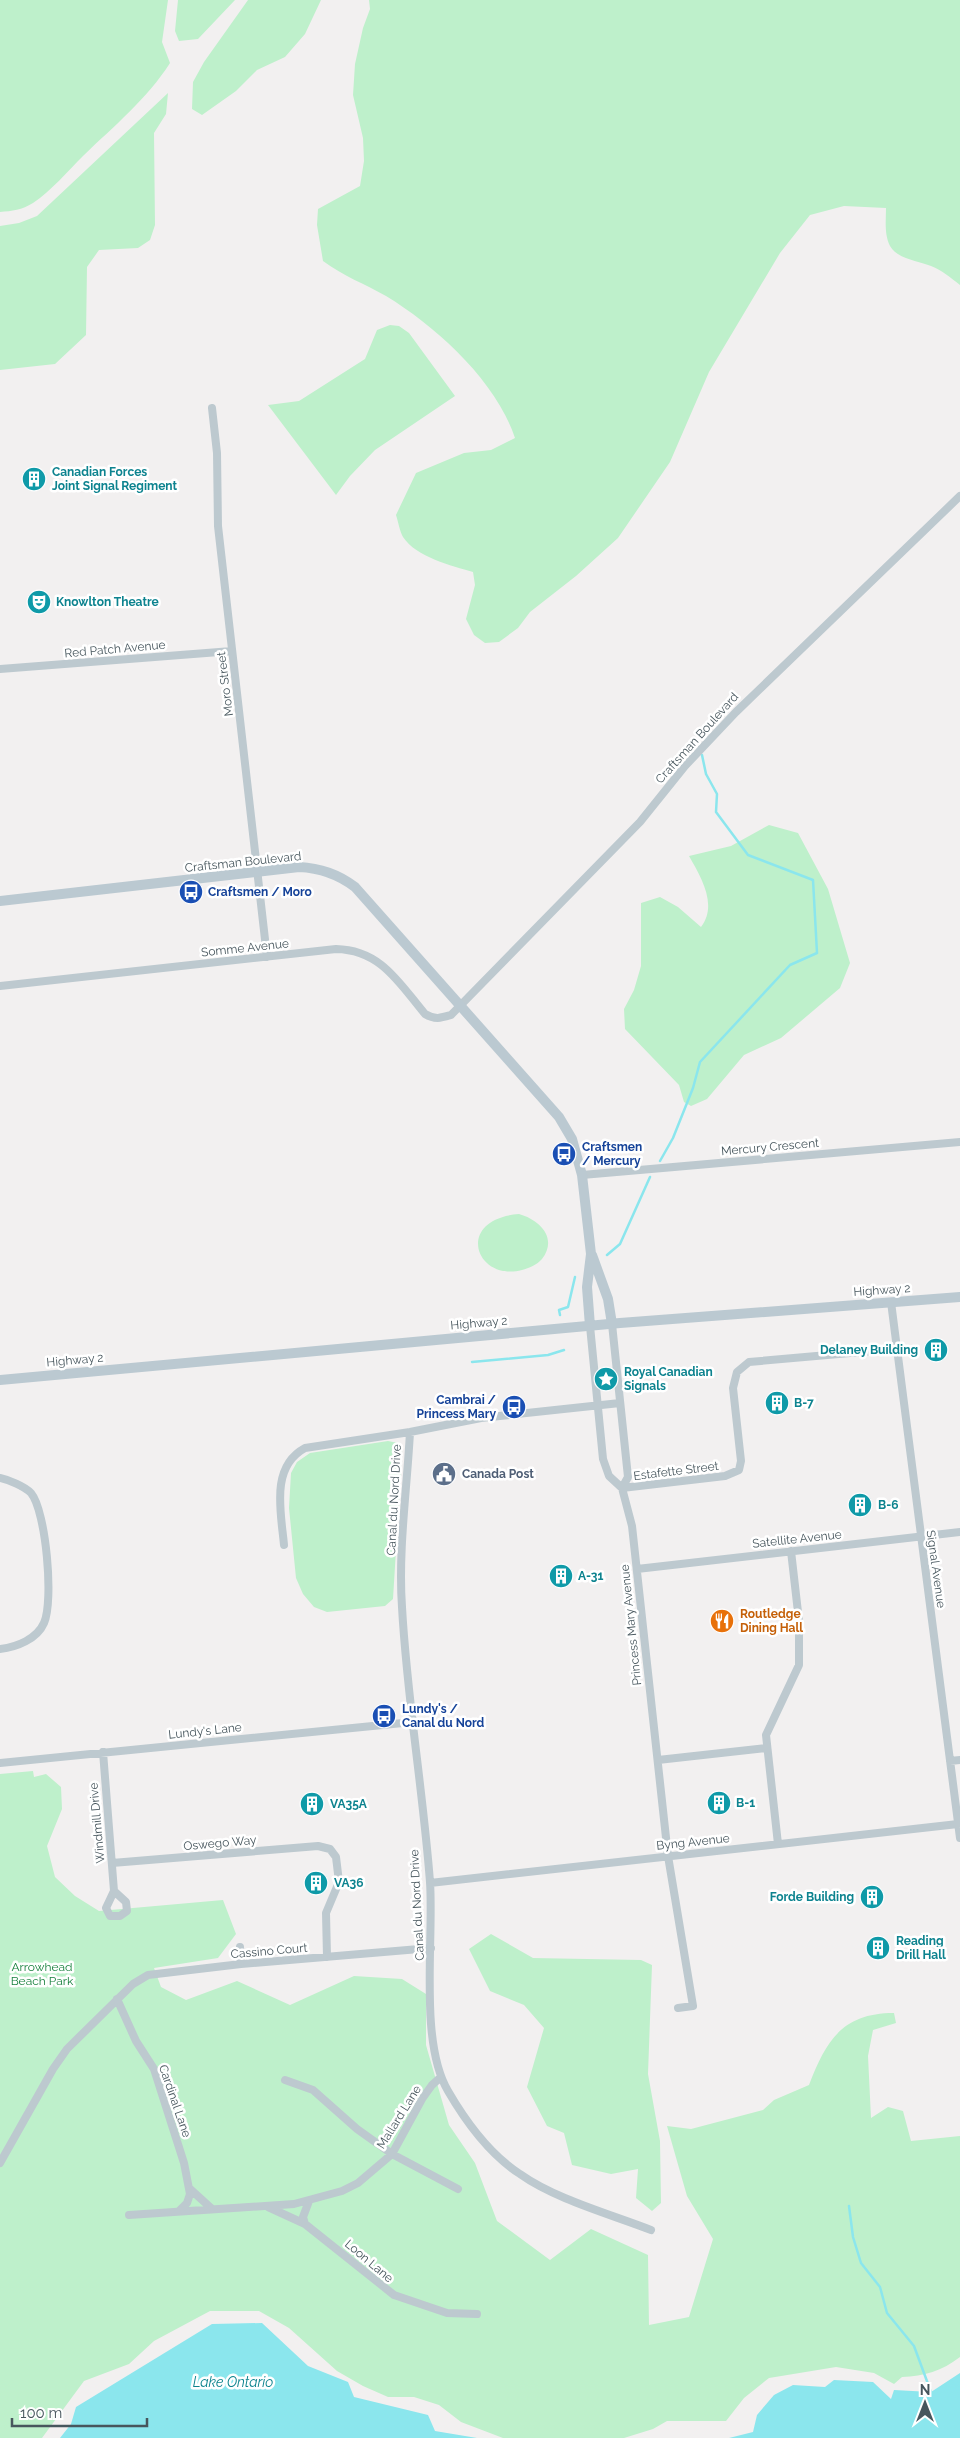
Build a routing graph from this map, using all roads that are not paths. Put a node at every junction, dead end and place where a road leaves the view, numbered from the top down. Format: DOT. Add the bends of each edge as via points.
graph roads {
  1 [pos="212,408"];
  2 [pos="960,496"];
  3 [pos="232,651"];
  4 [pos="0,669"];
  5 [pos="259,872"];
  6 [pos="0,901"];
  7 [pos="268,956"];
  8 [pos="0,986"];
  9 [pos="462,1005"];
  10 [pos="960,1142"];
  11 [pos="582,1175"];
  12 [pos="591,1254"];
  13 [pos="960,1296"];
  14 [pos="891,1302"];
  15 [pos="612,1324"];
  16 [pos="590,1326"];
  17 [pos="896,1349"];
  18 [pos="0,1380"];
  19 [pos="620,1403"];
  20 [pos="598,1405"];
  21 [pos="410,1432"];
  22 [pos="0,1478"];
  23 [pos="622,1488"];
  24 [pos="960,1532"];
  25 [pos="920,1537"];
  26 [pos="284,1546"];
  27 [pos="791,1551"];
  28 [pos="637,1569"];
  29 [pos="0,1649"];
  30 [pos="413,1722"];
  31 [pos="767,1748"];
  32 [pos="103,1752"];
  33 [pos="658,1760"];
  34 [pos="960,1760"];
  35 [pos="950,1761"];
  36 [pos="0,1763"];
  37 [pos="958,1824"];
  38 [pos="960,1838"];
  39 [pos="778,1844"];
  40 [pos="668,1856"];
  41 [pos="112,1863"];
  42 [pos="430,1883"];
  43 [pos="114,1891"];
  44 [pos="240,1947"];
  45 [pos="431,1948"];
  46 [pos="327,1957"];
  47 [pos="241,1964"];
  48 [pos="117,1999"];
  49 [pos="678,2008"];
  50 [pos="441,2077"];
  51 [pos="285,2080"];
  52 [pos="392,2154"];
  53 [pos="0,2163"];
  54 [pos="189,2188"];
  55 [pos="458,2189"];
  56 [pos="309,2201"];
  57 [pos="264,2206"];
  58 [pos="211,2208"];
  59 [pos="179,2210"];
  60 [pos="130,2215"];
  61 [pos="305,2224"];
  62 [pos="651,2230"];
  63 [pos="477,2314"];
  1 -- 3 [label="street, Moro Street" via="217,453 218,526"];
  2 -- 9 [label="street, Craftsman Boulevard" via="736,712 685,766 640,822"];
  3 -- 4 [label="street, Red Patch Avenue"];
  3 -- 5 [label="street, Moro Street"];
  5 -- 6 [label="main road, Craftsman Boulevard"];
  5 -- 7 [label="street, Moro Street"];
  5 -- 9 [label="main road, Craftsman Boulevard" via="311,868 345,879"];
  7 -- 8 [label="street, Somme Avenue"];
  7 -- 9 [label="street, Somme Avenue" via="350,949 385,967 432,1018 451,1015"];
  9 -- 11 [label="main road, Craftsman Boulevard" via="559,1117 572,1139"];
  10 -- 11 [label="street, Mercury Crescent"];
  11 -- 12 [label="main road, Craftsman Boulevard"];
  12 -- 15 [label="main road, Craftsman Boulevard" via="608,1300"];
  12 -- 16 [label="main road, Craftsman Boulevard" via="587,1287"];
  13 -- 14 [label="main road, Highway 2"];
  14 -- 15 [label="main road, Highway 2"];
  14 -- 17 [label="street, Signal Avenue"];
  15 -- 16 [label="main road, Highway 2"];
  15 -- 19 [label="street, Princess Mary Avenue"];
  16 -- 18 [label="main road, Highway 2"];
  16 -- 20 [label="street, Princess Mary Avenue"];
  17 -- 23 [label="street, Estafette Street" via="749,1362 737,1372 733,1388 741,1461 739,1470 725,1476"];
  17 -- 25 [label="street, Signal Avenue"];
  19 -- 20 [label="street"];
  19 -- 23 [label="street, Princess Mary Avenue" via="628,1477"];
  20 -- 21 [label="street" via="481,1418"];
  20 -- 23 [label="street, Princess Mary Avenue" via="603,1459 609,1476"];
  21 -- 26 [label="street" via="312,1446 297,1452 285,1466 282,1476 280,1499"];
  21 -- 30 [label="street, Canal du Nord Drive" via="401,1589"];
  22 -- 29 [label="street" via="30,1492 40,1512 50,1597 44,1623 30,1640"];
  23 -- 28 [label="street, Princess Mary Avenue" via="632,1526"];
  24 -- 25 [label="street, Satellite Avenue"];
  25 -- 27 [label="street, Satellite Avenue"];
  25 -- 35 [label="street, Signal Avenue"];
  27 -- 28 [label="street, Satellite Avenue"];
  27 -- 31 [label="street" via="799,1621 799,1665 768,1729"];
  28 -- 33 [label="street, Princess Mary Avenue"];
  30 -- 32 [label="street, Lundy's Lane"];
  30 -- 42 [label="street, Canal du Nord Drive"];
  31 -- 33 [label="street"];
  31 -- 39 [label="street"];
  32 -- 36 [label="street, Lundy's Lane"];
  32 -- 41 [label="street, Windmill Drive"];
  33 -- 40 [label="street, Princess Mary Avenue"];
  34 -- 35 [label="street"];
  35 -- 37 [label="street, Signal Avenue"];
  37 -- 38 [label="street, Signal Avenue"];
  37 -- 39 [label="street, Byng Avenue"];
  39 -- 40 [label="street, Byng Avenue"];
  40 -- 42 [label="street, Byng Avenue"];
  40 -- 49 [label="street, Princess Mary Avenue" via="693,2006"];
  41 -- 43 [label="street, Windmill Drive"];
  41 -- 46 [label="street, Oswego Way" via="318,1846 330,1849 336,1857 339,1882 326,1913"];
  42 -- 45 [label="street, Canal du Nord Drive"];
  44 -- 47 [label="street"];
  45 -- 46 [label="street, Cassino Court"];
  45 -- 50 [label="street, Canal du Nord Drive" via="432,2027"];
  46 -- 47 [label="street, Cassino Court"];
  47 -- 48 [label="street, Cassino Court" via="148,1976 133,1984"];
  48 -- 53 [label="street, Cassino Court" via="62,2056"];
  48 -- 54 [label="street, Cardinal Lane" via="136,2041 154,2069"];
  50 -- 52 [label="street, Mallard Lane" via="422,2099"];
  50 -- 62 [label="street, Canal du Nord Drive" via="467,2121 491,2151 521,2176 545,2189"];
  51 -- 52 [label="street" via="313,2090 357,2129"];
  52 -- 55 [label="street"];
  52 -- 56 [label="street, Mallard Lane" via="358,2183"];
  54 -- 58 [label="street"];
  54 -- 59 [label="street" via="188,2200"];
  56 -- 57 [label="street, Mallard Lane"];
  56 -- 61 [label="street" via="303,2217"];
  57 -- 58 [label="street, Mallard Lane"];
  57 -- 61 [label="street, Mallard Lane"];
  58 -- 59 [label="street, Mallard Lane"];
  59 -- 60 [label="street, Mallard Lane"];
  61 -- 63 [label="street, Loon Lane" via="394,2295 447,2313"];
}
